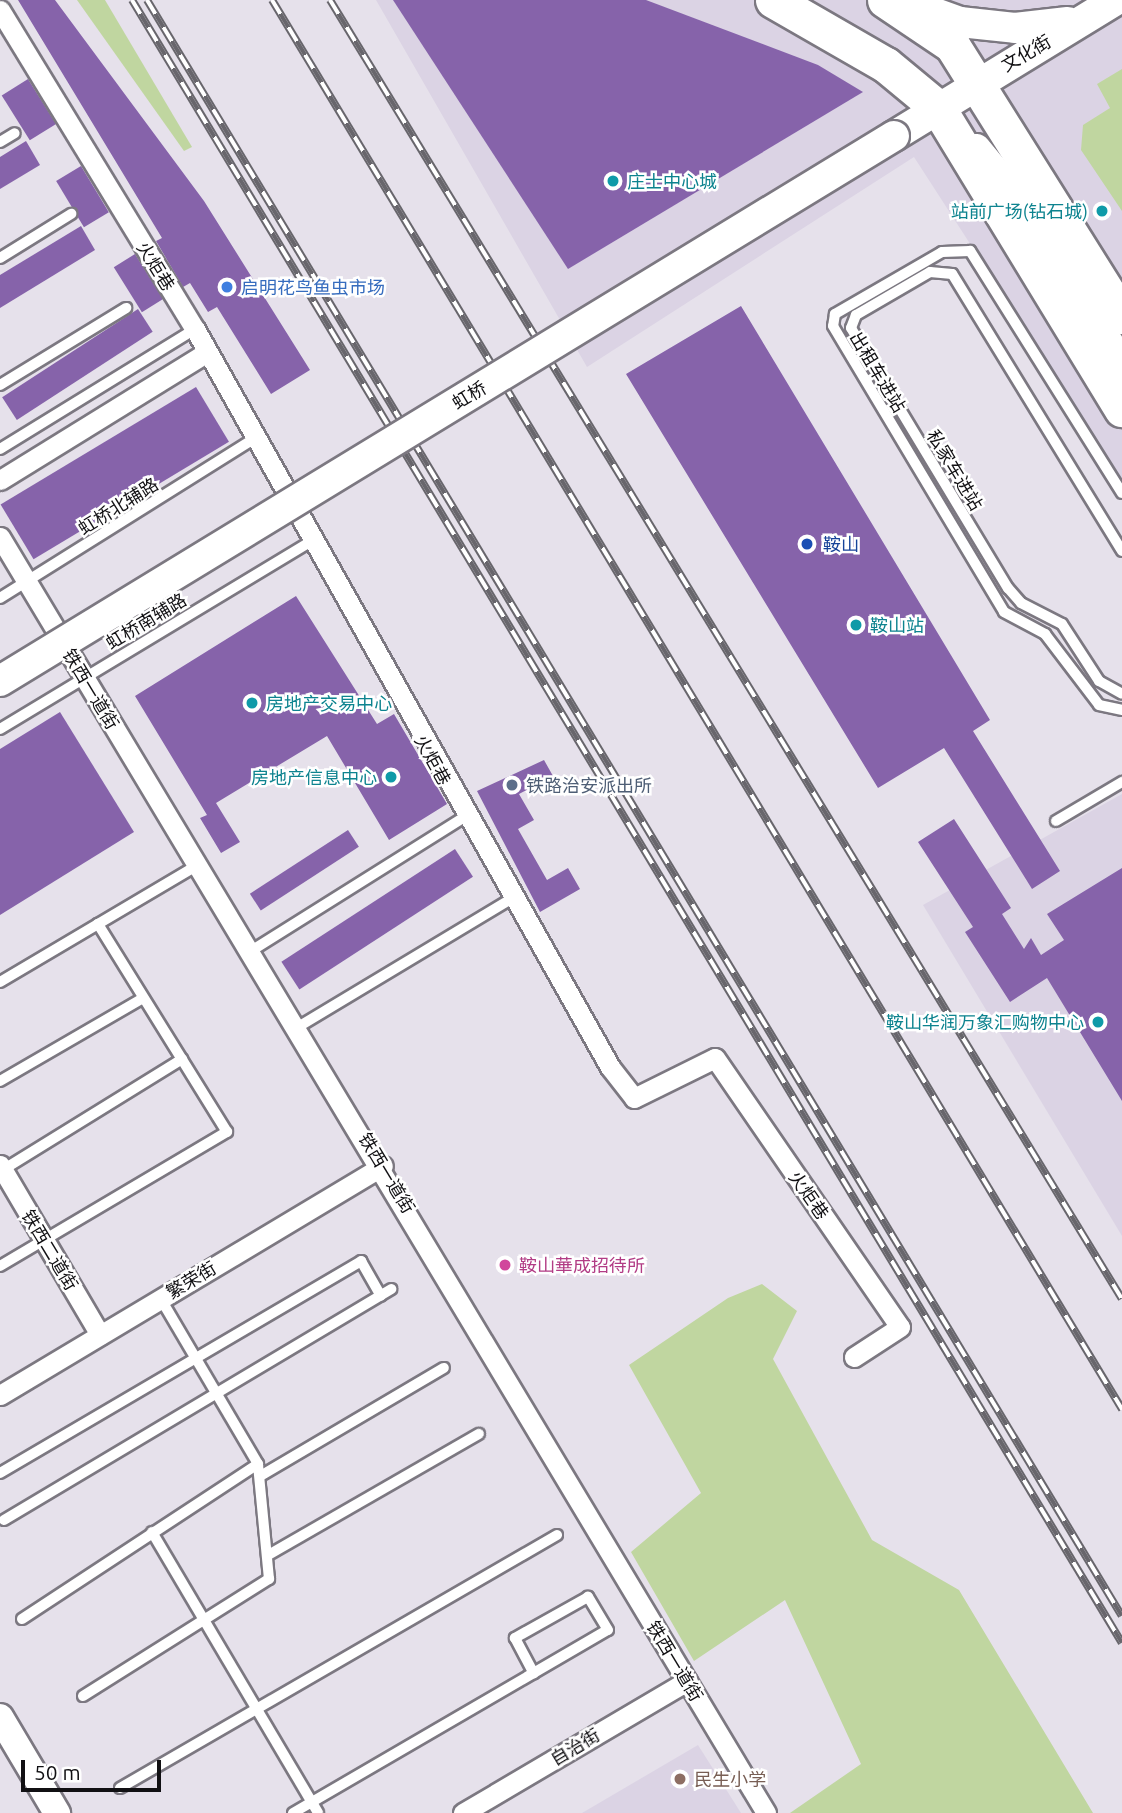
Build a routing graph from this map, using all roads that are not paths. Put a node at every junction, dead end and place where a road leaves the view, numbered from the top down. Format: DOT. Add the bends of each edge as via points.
graph roads {
  1 [pos="774,0"];
  2 [pos="886,0"];
  3 [pos="898,0"];
  4 [pos="1116,0"];
  5 [pos="0,10"];
  6 [pos="1089,16"];
  7 [pos="977,81"];
  8 [pos="937,108"];
  9 [pos="15,133"];
  10 [pos="0,142"];
  11 [pos="71,215"];
  12 [pos="0,258"];
  13 [pos="125,308"];
  14 [pos="1122,316"];
  15 [pos="195,329"];
  16 [pos="206,353"];
  17 [pos="1122,365"];
  18 [pos="0,385"];
  19 [pos="1122,409"];
  20 [pos="252,440"];
  21 [pos="0,449"];
  22 [pos="0,480"];
  23 [pos="1122,493"];
  24 [pos="0,537"];
  25 [pos="310,542"];
  26 [pos="1122,551"];
  27 [pos="28,581"];
  28 [pos="0,598"];
  29 [pos="82,678"];
  30 [pos="0,681"];
  31 [pos="1122,694"];
  32 [pos="1122,710"];
  33 [pos="0,729"];
  34 [pos="1122,782"];
  35 [pos="465,817"];
  36 [pos="1056,821"];
  37 [pos="199,865"];
  38 [pos="511,899"];
  39 [pos="98,924"];
  40 [pos="251,951"];
  41 [pos="0,982"];
  42 [pos="144,998"];
  43 [pos="298,1027"];
  44 [pos="182,1059"];
  45 [pos="0,1081"];
  46 [pos="383,1166"];
  47 [pos="1,1169"];
  48 [pos="44,1240"];
  49 [pos="0,1266"];
  50 [pos="391,1289"];
  51 [pos="381,1296"];
  52 [pos="161,1298"];
  53 [pos="100,1335"];
  54 [pos="854,1357"];
  55 [pos="196,1358"];
  56 [pos="444,1368"];
  57 [pos="217,1394"];
  58 [pos="0,1395"];
  59 [pos="479,1434"];
  60 [pos="260,1469"];
  61 [pos="0,1474"];
  62 [pos="4,1520"];
  63 [pos="152,1532"];
  64 [pos="557,1535"];
  65 [pos="270,1554"];
  66 [pos="22,1619"];
  67 [pos="205,1623"];
  68 [pos="534,1673"];
  69 [pos="687,1681"];
  70 [pos="83,1696"];
  71 [pos="256,1709"];
  72 [pos="0,1717"];
  73 [pos="120,1788"];
  74 [pos="311,1802"];
  75 [pos="57,1813"];
  76 [pos="293,1813"];
  77 [pos="318,1813"];
  78 [pos="463,1813"];
  79 [pos="766,1813"];
  1 -- 8 [label="highway" via="886,65"];
  2 -- 7 [label="highway" via="952,45"];
  3 -- 6 [label="main road" via="960,22 1016,28"];
  4 -- 6 [label="main road, 文化街"];
  5 -- 15 [label="street, 火炬巷"];
  6 -- 7 [label="main road, 文化街"];
  7 -- 8 [label="main road, 文化街"];
  7 -- 14 [label="highway"];
  8 -- 17 [label="main road" via="1022,205"];
  8 -- 19 [label="highway"];
  8 -- 30 [label="main road, 虹桥, bridge"];
  9 -- 10 [label="lane"];
  11 -- 12 [label="lane"];
  13 -- 18 [label="lane"];
  15 -- 16 [label="street, 火炬巷"];
  15 -- 21 [label="lane"];
  16 -- 20 [label="street, 火炬巷"];
  16 -- 22 [label="street"];
  20 -- 25 [label="street, 火炬巷"];
  20 -- 27 [label="lane, 虹桥北辅路"];
  23 -- 32 [label="lane, 出租车进站" via="970,251 942,251 835,314 833,326 1004,612 1045,634 1099,705"];
  24 -- 27 [label="street, 铁西一道街"];
  25 -- 29 [label="lane, 虹桥南辅路"];
  25 -- 35 [label="street, 火炬巷"];
  26 -- 31 [label="lane, 私家车进站" via="952,274 929,272 856,315 851,328 1008,589 1021,603 1062,624 1099,681"];
  27 -- 28 [label="lane, 虹桥北辅路"];
  27 -- 29 [label="street, 铁西一道街"];
  29 -- 33 [label="lane, 虹桥南辅路"];
  29 -- 37 [label="street, 铁西一道街"];
  34 -- 36 [label="lane"];
  35 -- 38 [label="street, 火炬巷"];
  35 -- 40 [label="lane"];
  37 -- 39 [label="lane"];
  37 -- 40 [label="street, 铁西一道街"];
  38 -- 43 [label="lane"];
  38 -- 54 [label="street, 火炬巷" via="634,1098 715,1058 900,1327"];
  39 -- 41 [label="lane"];
  39 -- 42 [label="lane"];
  40 -- 43 [label="street, 铁西一道街"];
  42 -- 44 [label="lane"];
  42 -- 45 [label="lane"];
  43 -- 46 [label="street, 铁西一道街"];
  44 -- 47 [label="lane"];
  44 -- 48 [label="lane" via="227,1132"];
  46 -- 52 [label="street, 繁荣街"];
  46 -- 69 [label="street, 铁西一道街"];
  47 -- 48 [label="street, 铁西二道街"];
  48 -- 49 [label="lane"];
  48 -- 53 [label="street, 铁西二道街"];
  50 -- 51 [label="lane"];
  51 -- 55 [label="lane" via="361,1261"];
  51 -- 57 [label="lane"];
  52 -- 53 [label="street, 繁荣街"];
  52 -- 55 [label="lane"];
  53 -- 58 [label="street, 繁荣街"];
  55 -- 57 [label="lane"];
  55 -- 61 [label="lane"];
  56 -- 60 [label="lane"];
  57 -- 60 [label="lane"];
  57 -- 62 [label="lane"];
  59 -- 65 [label="lane"];
  60 -- 63 [label="lane"];
  60 -- 65 [label="lane"];
  63 -- 66 [label="lane"];
  63 -- 67 [label="lane"];
  64 -- 71 [label="lane"];
  65 -- 67 [label="lane" via="269,1579 260,1589"];
  67 -- 70 [label="lane"];
  67 -- 71 [label="lane"];
  68 -- 68 [label="lane" via="608,1630 588,1597 514,1639"];
  68 -- 74 [label="lane"];
  69 -- 78 [label="street, 自治街"];
  69 -- 79 [label="street, 铁西一道街"];
  71 -- 73 [label="lane"];
  71 -- 74 [label="lane"];
  72 -- 75 [label="main road" via="12,1748"];
  74 -- 76 [label="lane"];
  74 -- 77 [label="lane"];
}
